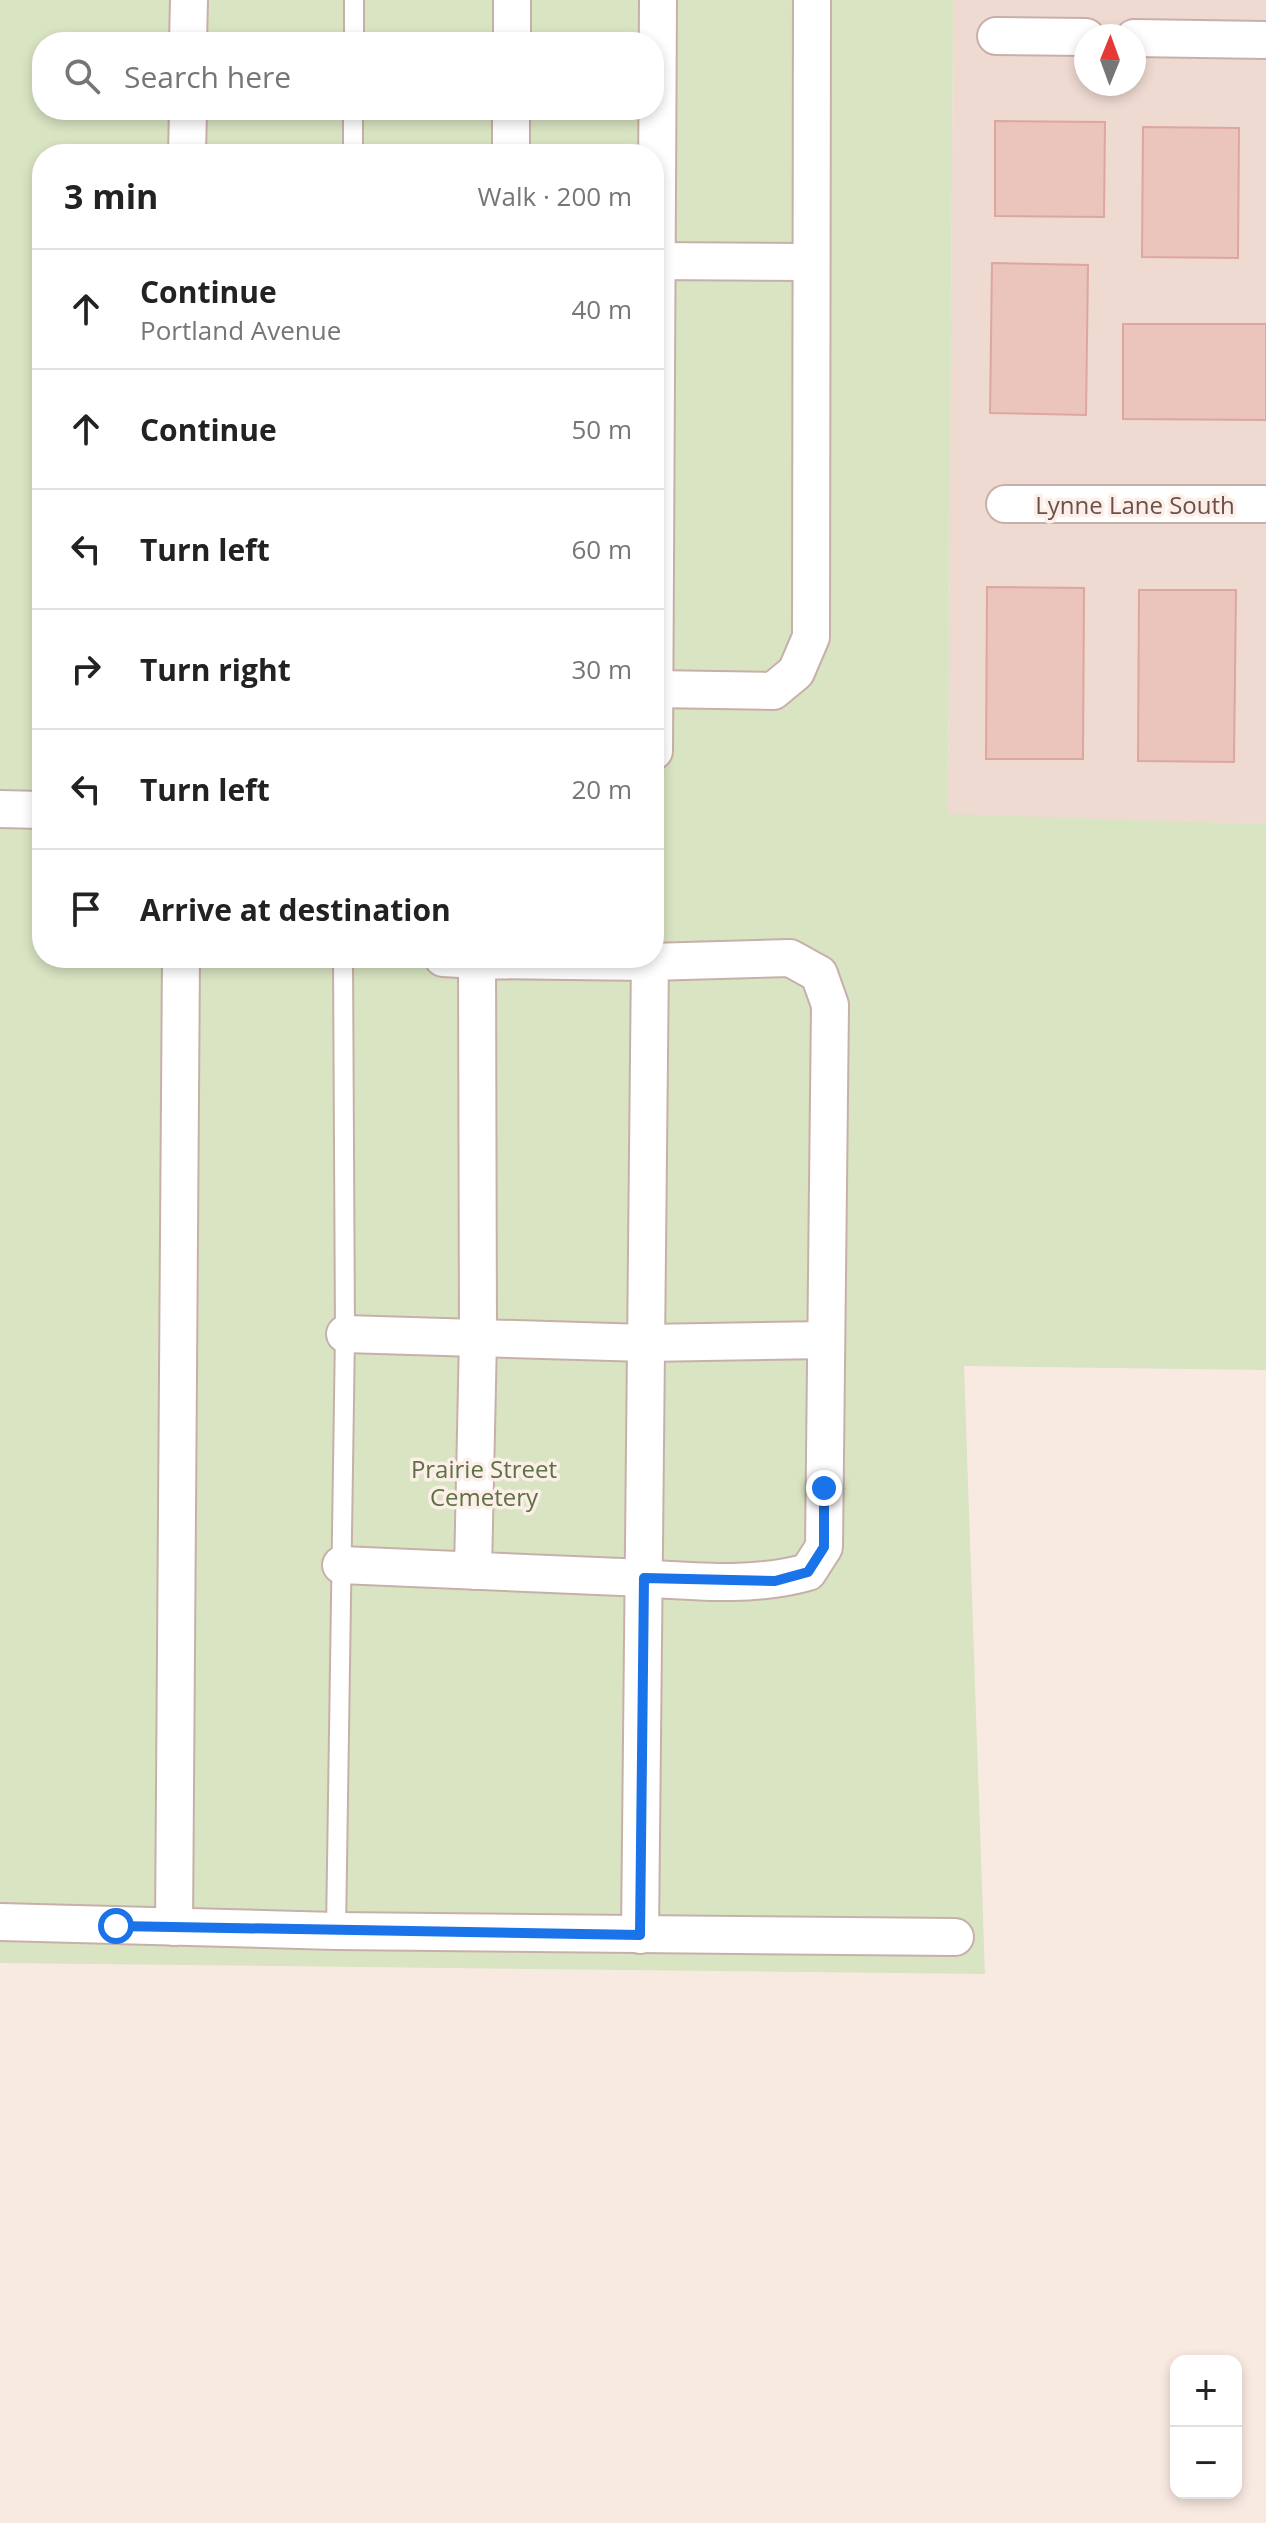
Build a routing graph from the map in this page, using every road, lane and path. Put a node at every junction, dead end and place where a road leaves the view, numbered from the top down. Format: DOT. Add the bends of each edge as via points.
graph roads {
  1 [pos="189,0"];
  2 [pos="354,0"];
  3 [pos="512,0"];
  4 [pos="658,0"];
  5 [pos="812,0"];
  6 [pos="188,32"];
  7 [pos="354,32"];
  8 [pos="512,32"];
  9 [pos="658,32"];
  10 [pos="996,36"];
  11 [pos="1074,37"];
  12 [pos="1146,38"];
  13 [pos="1266,40"];
  14 [pos="188,120"];
  15 [pos="353,120"];
  16 [pos="511,120"];
  17 [pos="657,120"];
  18 [pos="187,144"];
  19 [pos="353,144"];
  20 [pos="511,144"];
  21 [pos="656,144"];
  22 [pos="664,261"];
  23 [pos="811,262"];
  24 [pos="1005,504"];
  25 [pos="1266,504"];
  26 [pos="664,689"];
  27 [pos="0,809"];
  28 [pos="32,810"];
  29 [pos="664,960"];
  30 [pos="181,968"];
  31 [pos="343,968"];
  32 [pos="460,968"];
  33 [pos="650,968"];
  34 [pos="345,1334"];
  35 [pos="478,1338"];
  36 [pos="826,1340"];
  37 [pos="646,1343"];
  38 [pos="341,1565"];
  39 [pos="473,1571"];
  40 [pos="644,1578"];
  41 [pos="0,1922"];
  42 [pos="174,1927"];
  43 [pos="336,1931"];
  44 [pos="640,1935"];
  45 [pos="955,1937"];
  1 -- 6 [label="street"];
  2 -- 7 [label="lane"];
  3 -- 8 [label="street"];
  4 -- 9 [label="street"];
  5 -- 23 [label="street"];
  10 -- 11 [label="street"];
  12 -- 13 [label="street"];
  14 -- 18 [label="street"];
  15 -- 19 [label="lane"];
  16 -- 20 [label="street"];
  17 -- 21 [label="street"];
  22 -- 23 [label="street"];
  23 -- 26 [label="street" via="811,637 796,672 773,691"];
  24 -- 25 [label="street, Lynne Lane South"];
  27 -- 28 [label="street"];
  29 -- 36 [label="street" via="790,958 819,974 830,1005"];
  30 -- 42 [label="street"];
  31 -- 34 [label="lane"];
  32 -- 35 [label="street"];
  33 -- 37 [label="street"];
  34 -- 35 [label="street"];
  34 -- 38 [label="lane"];
  35 -- 37 [label="street"];
  35 -- 39 [label="street"];
  36 -- 37 [label="street"];
  36 -- 40 [label="street" via="824,1547 808,1572 775,1581"];
  37 -- 40 [label="street"];
  38 -- 39 [label="street"];
  38 -- 43 [label="lane"];
  39 -- 40 [label="street"];
  40 -- 44 [label="street"];
  41 -- 42 [label="street"];
  42 -- 43 [label="street"];
  43 -- 44 [label="street"];
  44 -- 45 [label="street"];
}
